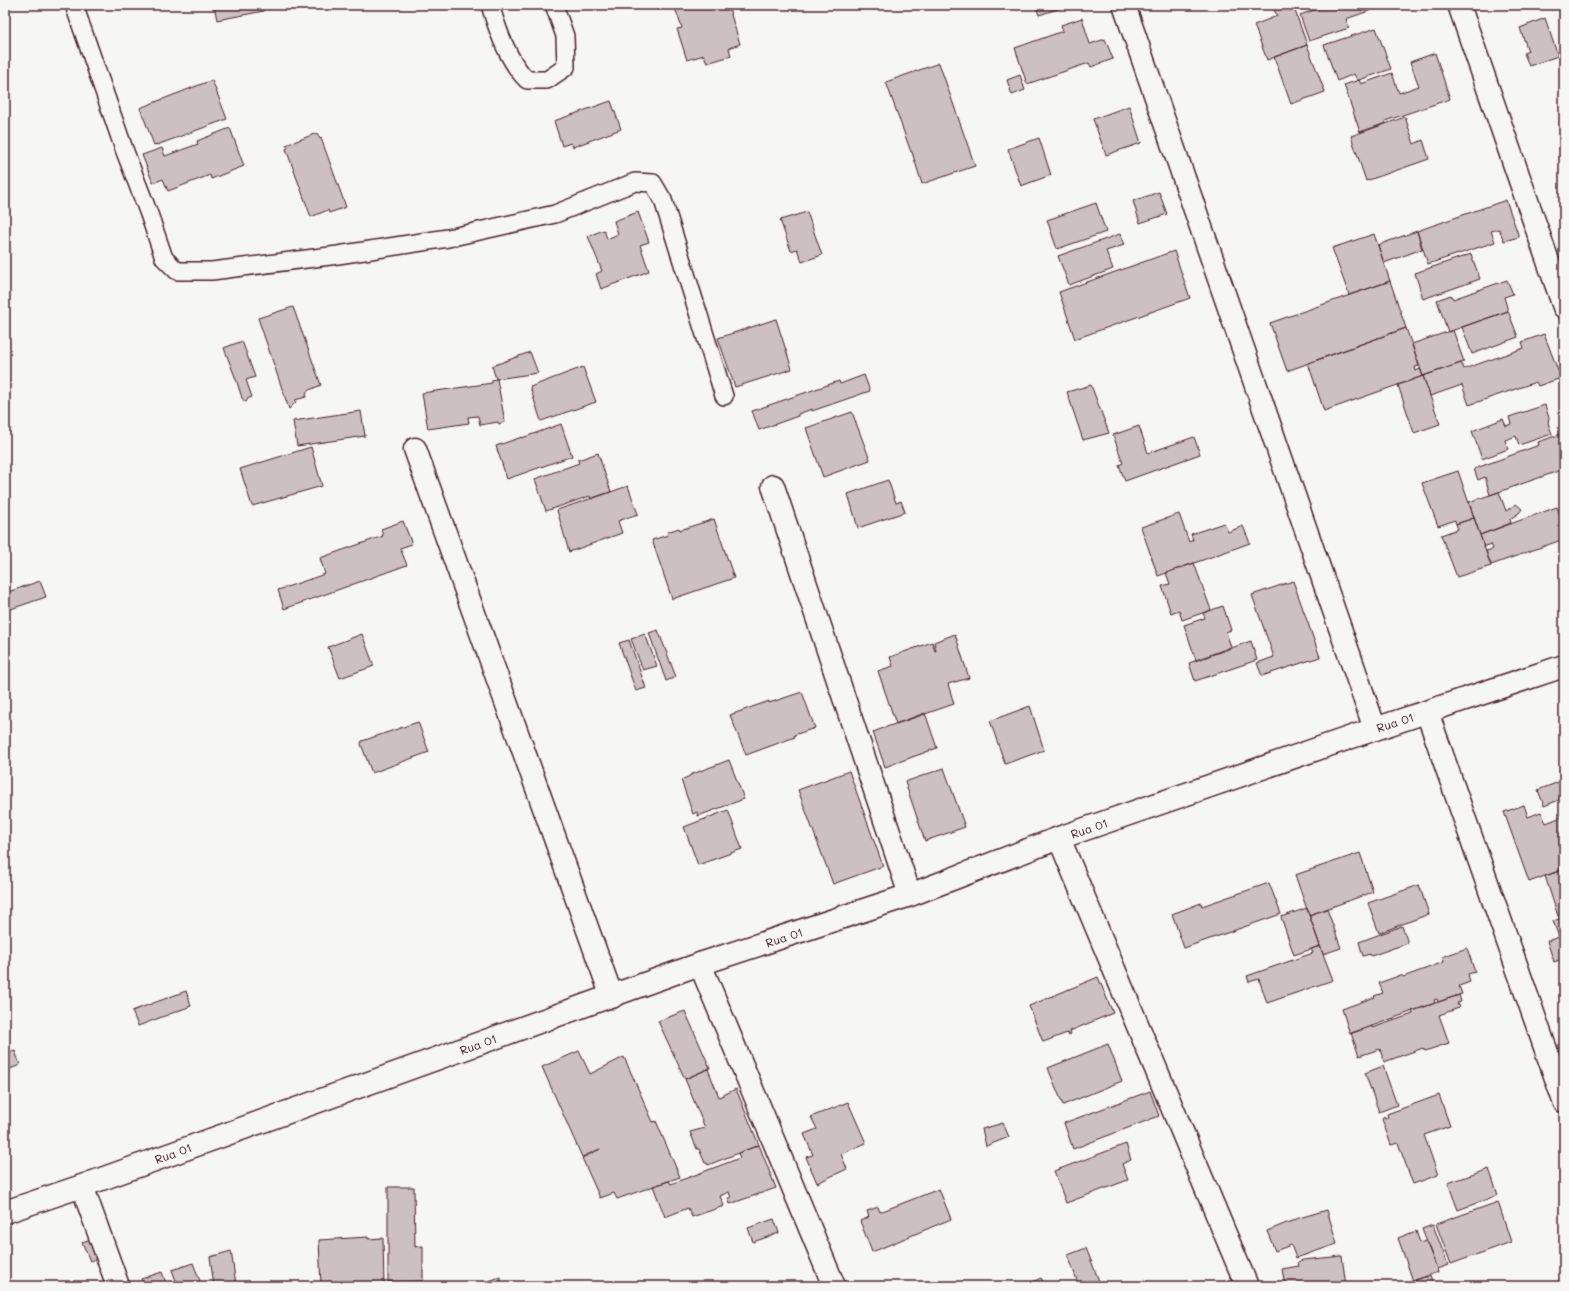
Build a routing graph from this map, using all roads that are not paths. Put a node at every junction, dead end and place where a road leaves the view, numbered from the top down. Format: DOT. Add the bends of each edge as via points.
graph roads {
  1 [pos="74,5"];
  2 [pos="490,5"];
  3 [pos="554,5"];
  4 [pos="1124,5"];
  5 [pos="1460,5"];
  6 [pos="1564,307"];
  7 [pos="724,396"];
  8 [pos="415,449"];
  9 [pos="773,486"];
  10 [pos="1564,666"];
  11 [pos="1427,712"];
  12 [pos="1375,729"];
  13 [pos="1059,838"];
  14 [pos="910,895"];
  15 [pos="700,964"];
  16 [pos="612,997"];
  17 [pos="1564,1101"];
  18 [pos="82,1186"];
  19 [pos="5,1212"];
  20 [pos="118,1286"];
  21 [pos="834,1286"];
  22 [pos="1247,1286"];
  1 -- 7 [label="lane" via="164,258 177,271 212,271 448,238 555,214 635,182 653,183 663,200"];
  2 -- 3 [label="lane" via="496,26 518,70 528,80 547,80 566,68 565,36"];
  4 -- 12 [label="street"];
  5 -- 6 [label="street"];
  8 -- 16 [label="street"];
  9 -- 14 [label="street"];
  10 -- 11 [label="street, Rua 01"];
  11 -- 12 [label="street, Rua 01"];
  11 -- 17 [label="street"];
  12 -- 13 [label="street, Rua 01"];
  13 -- 14 [label="street, Rua 01"];
  13 -- 22 [label="street"];
  14 -- 15 [label="street, Rua 01"];
  15 -- 16 [label="street, Rua 01"];
  15 -- 21 [label="street"];
  16 -- 18 [label="street, Rua 01"];
  18 -- 19 [label="street, Rua 01"];
  18 -- 20 [label="street"];
}
